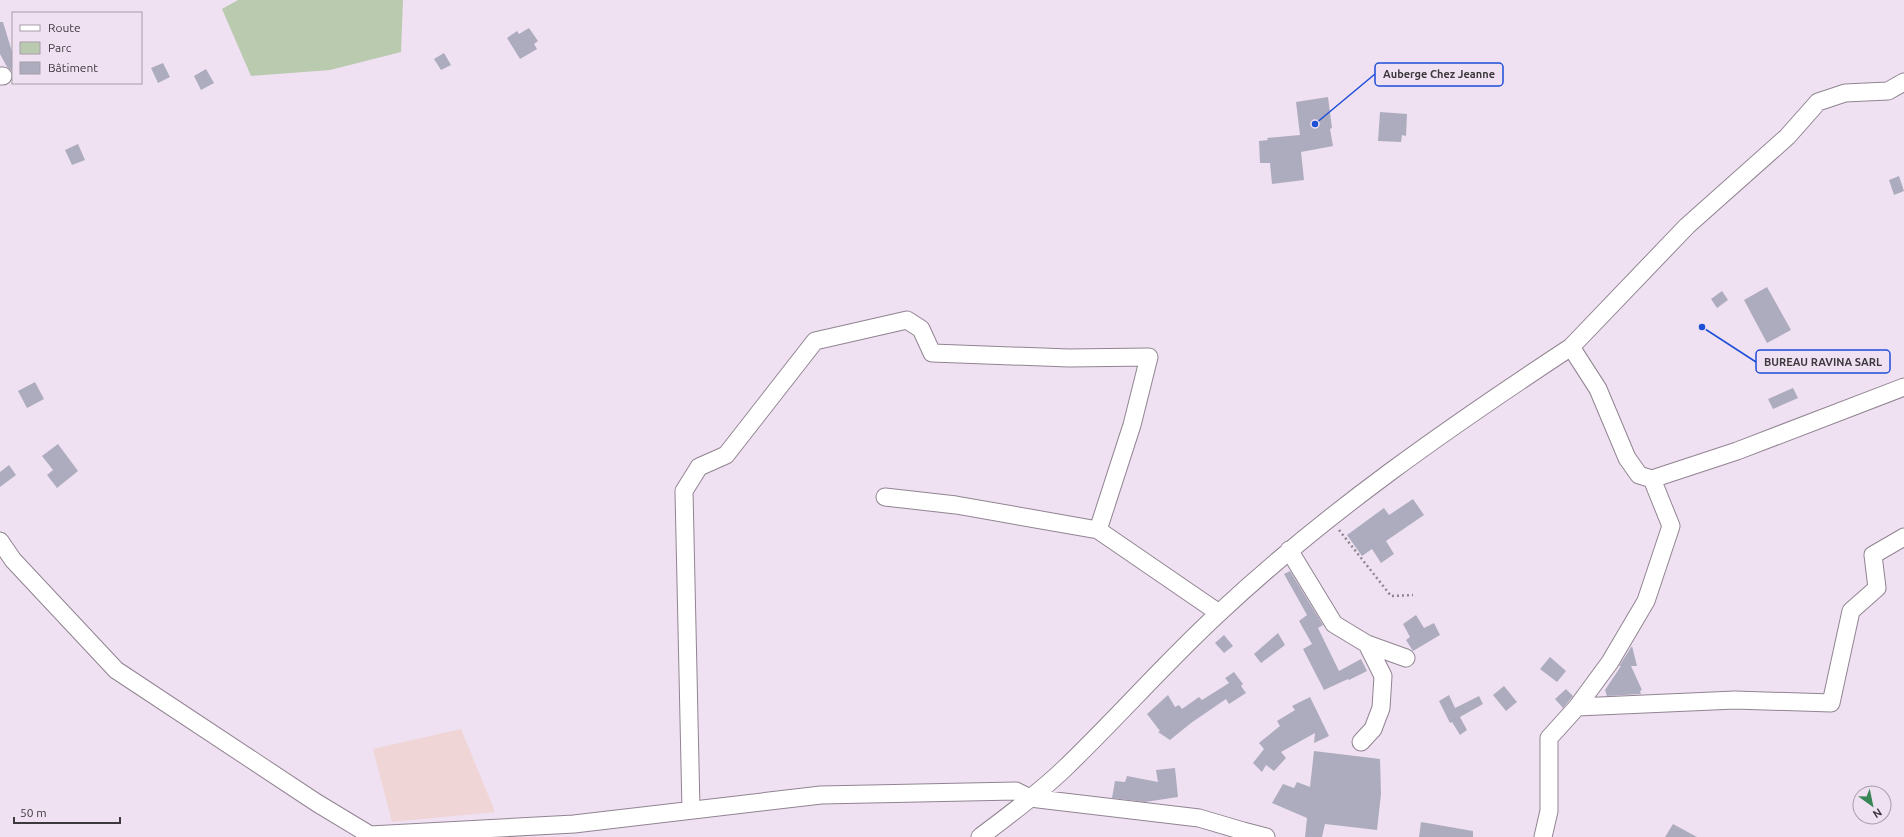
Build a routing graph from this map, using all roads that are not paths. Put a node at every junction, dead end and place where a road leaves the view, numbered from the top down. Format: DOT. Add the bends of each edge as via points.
graph roads {
  1 [pos="1904,82"];
  2 [pos="1571,347"];
  3 [pos="1904,387"];
  4 [pos="1652,479"];
  5 [pos="885,497"];
  6 [pos="1098,530"];
  7 [pos="1904,537"];
  8 [pos="0,541"];
  9 [pos="1289,550"];
  10 [pos="1219,613"];
  11 [pos="1367,644"];
  12 [pos="1406,658"];
  13 [pos="1577,707"];
  14 [pos="1361,742"];
  15 [pos="1030,798"];
  16 [pos="691,810"];
  17 [pos="1243,834"];
  18 [pos="365,836"];
  19 [pos="980,837"];
  20 [pos="1266,837"];
  21 [pos="1543,837"];
  1 -- 2 [label="street" via="1888,91 1845,93 1818,102 1787,137 1687,226"];
  2 -- 4 [label="street" via="1598,389 1627,458 1639,475"];
  2 -- 9 [label="street" via="1477,409"];
  3 -- 4 [label="street" via="1737,451"];
  4 -- 13 [label="street" via="1671,526 1646,601 1610,662"];
  5 -- 6 [label="street" via="956,505"];
  6 -- 10 [label="street"];
  6 -- 16 [label="street" via="1132,425 1149,357 1069,358 932,353 921,329 908,320 815,341 726,455 699,467 684,491"];
  7 -- 13 [label="street" via="1873,555 1877,588 1851,611 1831,703 1735,700"];
  8 -- 18 [label="street" via="14,560 116,670"];
  9 -- 10 [label="street"];
  9 -- 11 [label="street" via="1334,624"];
  10 -- 15 [label="street" via="1063,770"];
  11 -- 12 [label="street"];
  11 -- 14 [label="street" via="1383,676 1381,708 1373,729"];
  13 -- 21 [label="street" via="1549,738 1549,811"];
  15 -- 16 [label="street" via="1016,791 821,795"];
  15 -- 17 [label="street" via="1199,818"];
  15 -- 19 [label="street"];
  16 -- 18 [label="street" via="574,824"];
  17 -- 20 [label="street"];
}
